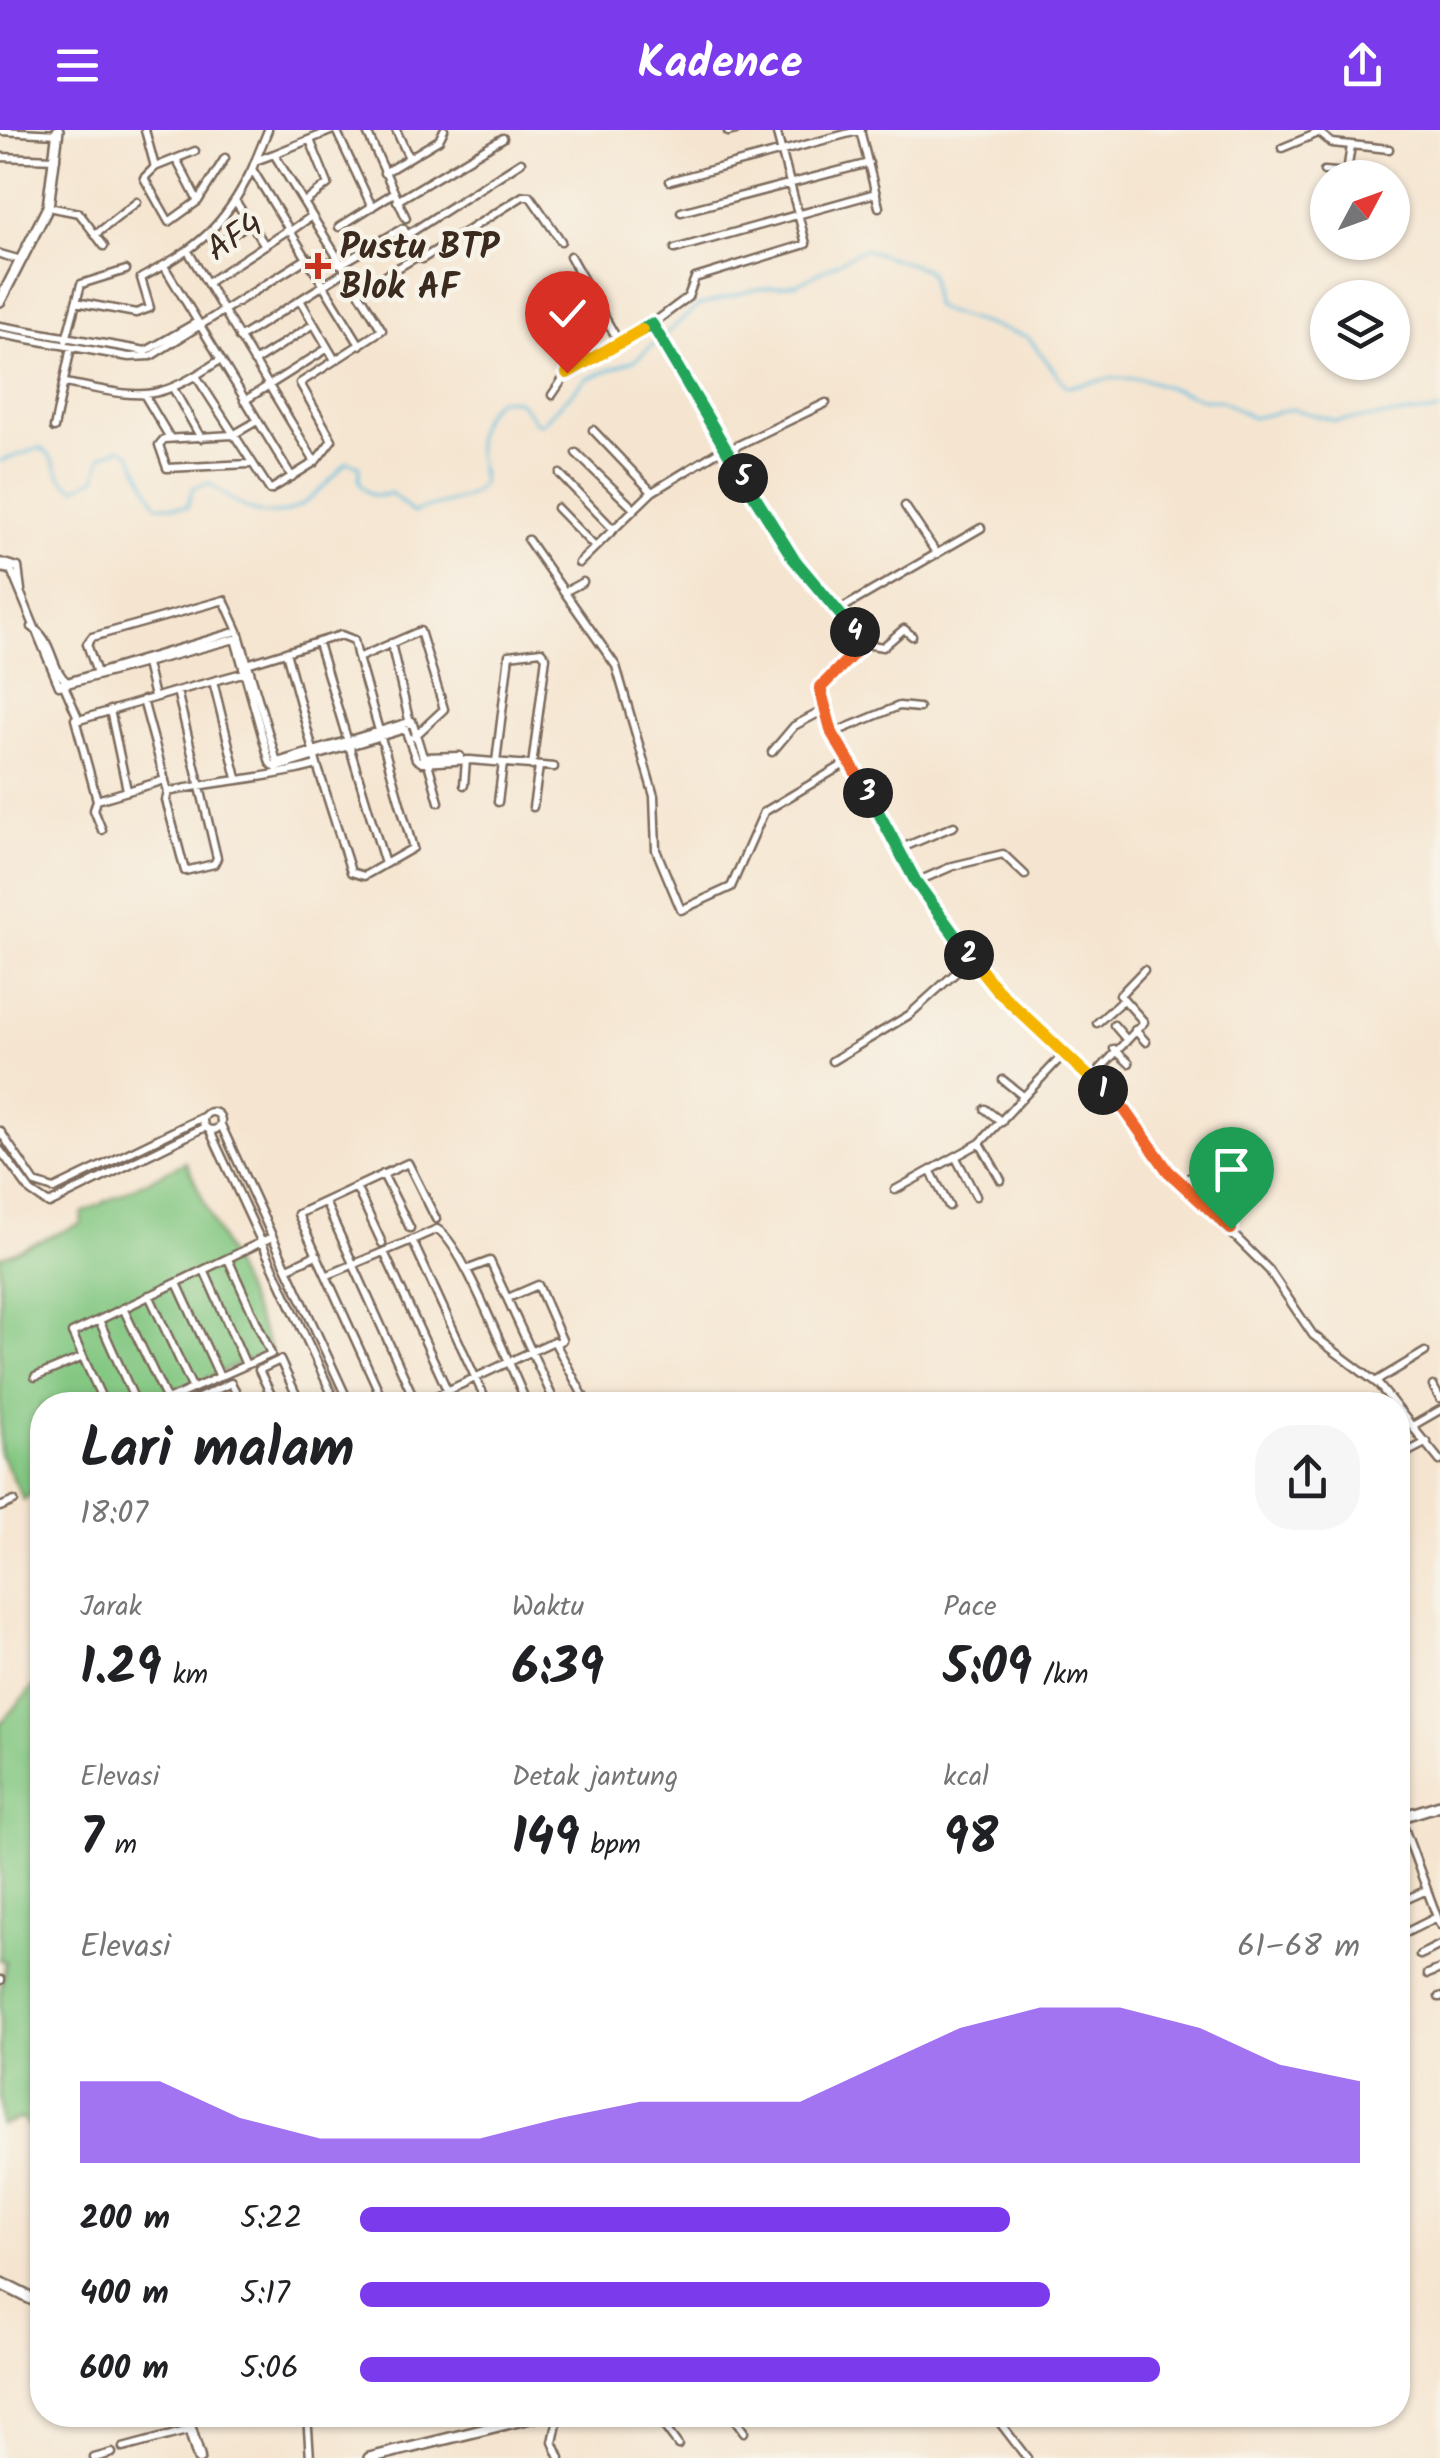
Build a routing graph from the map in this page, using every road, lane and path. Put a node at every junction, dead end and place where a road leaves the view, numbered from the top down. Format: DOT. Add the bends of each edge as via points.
graph roads {
  1 [pos="146,130"];
  2 [pos="268,130"];
  3 [pos="332,130"];
  4 [pos="366,130"];
  5 [pos="776,130"];
  6 [pos="861,130"];
  7 [pos="0,131"];
  8 [pos="399,131"];
  9 [pos="1317,131"];
  10 [pos="58,132"];
  11 [pos="444,133"];
  12 [pos="503,138"];
  13 [pos="310,140"];
  14 [pos="1352,146"];
  15 [pos="1282,148"];
  16 [pos="1390,149"];
  17 [pos="194,151"];
  18 [pos="782,151"];
  19 [pos="274,154"];
  20 [pos="0,157"];
  21 [pos="225,158"];
  22 [pos="409,158"];
  23 [pos="57,159"];
  24 [pos="176,159"];
  25 [pos="1349,160"];
  26 [pos="521,162"];
  27 [pos="869,163"];
  28 [pos="254,166"];
  29 [pos="156,167"];
  30 [pos="384,173"];
  31 [pos="670,182"];
  32 [pos="790,183"];
  33 [pos="876,193"];
  34 [pos="411,196"];
  35 [pos="394,198"];
  36 [pos="198,201"];
  37 [pos="137,202"];
  38 [pos="236,202"];
  39 [pos="304,203"];
  40 [pos="372,206"];
  41 [pos="880,207"];
  42 [pos="48,208"];
  43 [pos="681,212"];
  44 [pos="799,214"];
  45 [pos="312,216"];
  46 [pos="406,218"];
  47 [pos="250,223"];
  48 [pos="339,227"];
  49 [pos="289,231"];
  50 [pos="405,231"];
  51 [pos="95,234"];
  52 [pos="208,237"];
  53 [pos="561,241"];
  54 [pos="104,246"];
  55 [pos="265,246"];
  56 [pos="676,249"];
  57 [pos="0,254"];
  58 [pos="189,254"];
  59 [pos="570,256"];
  60 [pos="420,257"];
  61 [pos="306,258"];
  62 [pos="22,261"];
  63 [pos="164,266"];
  64 [pos="344,268"];
  65 [pos="126,270"];
  66 [pos="207,283"];
  67 [pos="322,287"];
  68 [pos="359,291"];
  69 [pos="300,300"];
  70 [pos="0,301"];
  71 [pos="76,302"];
  72 [pos="222,311"];
  73 [pos="200,324"];
  74 [pos="314,324"];
  75 [pos="652,324"];
  76 [pos="0,326"];
  77 [pos="0,334"];
  78 [pos="240,338"];
  79 [pos="67,344"];
  80 [pos="620,344"];
  81 [pos="360,345"];
  82 [pos="328,348"];
  83 [pos="220,360"];
  84 [pos="336,360"];
  85 [pos="254,362"];
  86 [pos="292,370"];
  87 [pos="196,376"];
  88 [pos="65,383"];
  89 [pos="300,384"];
  90 [pos="268,385"];
  91 [pos="174,390"];
  92 [pos="552,395"];
  93 [pos="145,396"];
  94 [pos="244,401"];
  95 [pos="826,403"];
  96 [pos="257,421"];
  97 [pos="54,428"];
  98 [pos="592,430"];
  99 [pos="233,435"];
  100 [pos="170,438"];
  101 [pos="202,438"];
  102 [pos="725,450"];
  103 [pos="576,453"];
  104 [pos="315,462"];
  105 [pos="250,464"];
  106 [pos="560,474"];
  107 [pos="292,478"];
  108 [pos="652,492"];
  109 [pos="905,506"];
  110 [pos="556,508"];
  111 [pos="634,509"];
  112 [pos="982,528"];
  113 [pos="613,529"];
  114 [pos="528,540"];
  115 [pos="594,547"];
  116 [pos="937,554"];
  117 [pos="579,563"];
  118 [pos="0,565"];
  119 [pos="583,582"];
  120 [pos="566,591"];
  121 [pos="839,610"];
  122 [pos="238,631"];
  123 [pos="912,636"];
  124 [pos="318,642"];
  125 [pos="391,643"];
  126 [pos="859,643"];
  127 [pos="286,652"];
  128 [pos="358,658"];
  129 [pos="145,661"];
  130 [pos="247,667"];
  131 [pos="96,673"];
  132 [pos="212,681"];
  133 [pos="63,683"];
  134 [pos="177,691"];
  135 [pos="154,697"];
  136 [pos="142,700"];
  137 [pos="919,708"];
  138 [pos="826,709"];
  139 [pos="110,710"];
  140 [pos="75,718"];
  141 [pos="412,721"];
  142 [pos="832,733"];
  143 [pos="382,734"];
  144 [pos="411,734"];
  145 [pos="348,744"];
  146 [pos="772,752"];
  147 [pos="315,758"];
  148 [pos="466,760"];
  149 [pos="498,761"];
  150 [pos="848,762"];
  151 [pos="428,763"];
  152 [pos="275,764"];
  153 [pos="535,765"];
  154 [pos="261,776"];
  155 [pos="237,778"];
  156 [pos="164,780"];
  157 [pos="201,784"];
  158 [pos="464,786"];
  159 [pos="127,790"];
  160 [pos="168,792"];
  161 [pos="97,800"];
  162 [pos="439,802"];
  163 [pos="498,802"];
  164 [pos="533,807"];
  165 [pos="954,826"];
  166 [pos="102,830"];
  167 [pos="897,850"];
  168 [pos="384,864"];
  169 [pos="1026,875"];
  170 [pos="916,882"];
  171 [pos="972,958"];
  172 [pos="1144,970"];
  173 [pos="1124,1000"];
  174 [pos="1152,1013"];
  175 [pos="1144,1022"];
  176 [pos="1098,1023"];
  177 [pos="1114,1025"];
  178 [pos="1135,1030"];
  179 [pos="1126,1039"];
  180 [pos="1146,1042"];
  181 [pos="1114,1049"];
  182 [pos="1063,1055"];
  183 [pos="832,1061"];
  184 [pos="1129,1063"];
  185 [pos="1003,1080"];
  186 [pos="1090,1080"];
  187 [pos="1023,1096"];
  188 [pos="985,1108"];
  189 [pos="205,1116"];
  190 [pos="1002,1122"];
  191 [pos="221,1125"];
  192 [pos="207,1129"];
  193 [pos="0,1131"];
  194 [pos="980,1142"];
  195 [pos="0,1150"];
  196 [pos="956,1158"];
  197 [pos="1204,1167"];
  198 [pos="930,1172"];
  199 [pos="384,1174"];
  200 [pos="1001,1180"];
  201 [pos="1182,1184"];
  202 [pos="356,1187"];
  203 [pos="896,1190"];
  204 [pos="976,1196"];
  205 [pos="326,1202"];
  206 [pos="949,1206"];
  207 [pos="436,1219"];
  208 [pos="410,1228"];
  209 [pos="272,1238"];
  210 [pos="412,1240"];
  211 [pos="262,1244"];
  212 [pos="383,1247"];
  213 [pos="316,1256"];
  214 [pos="228,1259"];
  215 [pos="354,1264"];
  216 [pos="204,1270"];
  217 [pos="466,1270"];
  218 [pos="289,1271"];
  219 [pos="328,1275"];
  220 [pos="279,1280"];
  221 [pos="177,1282"];
  222 [pos="149,1295"];
  223 [pos="508,1299"];
  224 [pos="123,1308"];
  225 [pos="98,1320"];
  226 [pos="557,1342"];
  227 [pos="531,1350"];
  228 [pos="1426,1352"];
  229 [pos="83,1358"];
  230 [pos="506,1361"];
  231 [pos="246,1365"];
  232 [pos="220,1377"];
  233 [pos="475,1377"];
  234 [pos="36,1378"];
  235 [pos="1376,1382"];
  236 [pos="1433,1386"];
  237 [pos="192,1389"];
  238 [pos="447,1390"];
  239 [pos="99,1392"];
  240 [pos="130,1392"];
  241 [pos="162,1392"];
  242 [pos="185,1392"];
  243 [pos="212,1392"];
  244 [pos="236,1392"];
  245 [pos="270,1392"];
  246 [pos="295,1392"];
  247 [pos="330,1392"];
  248 [pos="344,1392"];
  249 [pos="379,1392"];
  250 [pos="411,1392"];
  251 [pos="443,1392"];
  252 [pos="482,1392"];
  253 [pos="522,1392"];
  254 [pos="550,1392"];
  255 [pos="582,1392"];
  256 [pos="1385,1392"];
  257 [pos="1440,1398"];
  258 [pos="1440,1410"];
  259 [pos="1410,1420"];
  260 [pos="1414,1425"];
  261 [pos="1427,1442"];
  262 [pos="1410,1451"];
  263 [pos="1440,1461"];
  264 [pos="1,1494"];
  265 [pos="7,1503"];
  266 [pos="1440,1806"];
  267 [pos="1410,1815"];
  268 [pos="1410,1846"];
  269 [pos="1427,1890"];
  270 [pos="1410,1898"];
  271 [pos="1436,1905"];
  272 [pos="1439,1921"];
  273 [pos="1410,1932"];
  274 [pos="1440,1945"];
  275 [pos="1420,1955"];
  276 [pos="1440,1968"];
  277 [pos="1428,1974"];
  278 [pos="0,2284"];
  279 [pos="30,2298"];
  280 [pos="190,2427"];
  281 [pos="308,2427"];
  282 [pos="484,2427"];
  283 [pos="557,2427"];
  284 [pos="665,2427"];
  285 [pos="740,2427"];
  286 [pos="1003,2427"];
  287 [pos="191,2430"];
  288 [pos="744,2432"];
  289 [pos="678,2445"];
  290 [pos="123,2448"];
  291 [pos="112,2453"];
  292 [pos="94,2458"];
  293 [pos="199,2458"];
  294 [pos="310,2458"];
  295 [pos="368,2458"];
  296 [pos="560,2458"];
  297 [pos="1027,2458"];
  1 -- 29 [label="street"];
  2 -- 28 [label="street"];
  3 -- 13 [label="street"];
  3 -- 40 [label="street"];
  4 -- 30 [label="street"];
  5 -- 18 [label="street"];
  6 -- 18 [label="street"];
  6 -- 27 [label="street"];
  7 -- 10 [label="street"];
  8 -- 22 [label="street"];
  9 -- 14 [label="street" via="1326,141"];
  9 -- 15 [label="street"];
  10 -- 23 [label="street"];
  11 -- 22 [label="street"];
  12 -- 34 [label="street"];
  13 -- 19 [label="street"];
  13 -- 39 [label="street" via="328,184"];
  14 -- 16 [label="street"];
  14 -- 25 [label="street"];
  17 -- 24 [label="street"];
  18 -- 31 [label="street"];
  18 -- 32 [label="street"];
  19 -- 28 [label="street"];
  19 -- 39 [label="street"];
  20 -- 23 [label="street"];
  21 -- 36 [label="street"];
  22 -- 30 [label="street"];
  23 -- 42 [label="street"];
  24 -- 29 [label="street"];
  24 -- 36 [label="street"];
  26 -- 50 [label="street"];
  27 -- 32 [label="street"];
  27 -- 33 [label="street"];
  28 -- 38 [label="street"];
  28 -- 49 [label="street"];
  29 -- 36 [label="street" via="144,178 170,222"];
  30 -- 35 [label="street"];
  32 -- 43 [label="street"];
  32 -- 44 [label="street"];
  33 -- 41 [label="street"];
  33 -- 44 [label="street"];
  34 -- 35 [label="street"];
  34 -- 46 [label="street"];
  35 -- 40 [label="street"];
  35 -- 46 [label="street"];
  37 -- 51 [label="street"];
  38 -- 47 [label="street"];
  38 -- 52 [label="street"];
  39 -- 45 [label="street"];
  40 -- 48 [label="street"];
  42 -- 51 [label="street" via="76,211"];
  42 -- 62 [label="street"];
  44 -- 56 [label="street"];
  44 -- 75 [label="street" via="806,242 800,248 698,277 688,297"];
  45 -- 49 [label="street, AF4"];
  45 -- 64 [label="street"];
  46 -- 50 [label="street"];
  47 -- 52 [label="street" via="220,242"];
  47 -- 55 [label="street"];
  49 -- 55 [label="street, AF4"];
  49 -- 61 [label="street"];
  50 -- 60 [label="street"];
  50 -- 64 [label="street"];
  51 -- 54 [label="street"];
  52 -- 58 [label="street"];
  53 -- 60 [label="street" via="538,200 523,196"];
  55 -- 66 [label="street, AF4"];
  57 -- 62 [label="street"];
  58 -- 63 [label="street"];
  58 -- 66 [label="street"];
  59 -- 80 [label="street"];
  60 -- 68 [label="street"];
  61 -- 64 [label="street"];
  61 -- 67 [label="street"];
  61 -- 72 [label="street"];
  62 -- 70 [label="street"];
  63 -- 71 [label="street" via="141,279 151,306 143,312"];
  63 -- 73 [label="street"];
  64 -- 67 [label="street"];
  64 -- 68 [label="street"];
  65 -- 71 [label="street" via="81,284"];
  66 -- 72 [label="street"];
  67 -- 69 [label="street"];
  67 -- 81 [label="street"];
  68 -- 81 [label="street" via="382,330"];
  69 -- 74 [label="street"];
  69 -- 78 [label="street"];
  71 -- 79 [label="street"];
  72 -- 73 [label="street"];
  72 -- 78 [label="street"];
  73 -- 79 [label="street" via="151,356"];
  73 -- 83 [label="street"];
  74 -- 82 [label="street"];
  74 -- 85 [label="street"];
  75 -- 80 [label="street"];
  75 -- 102 [label="street"];
  76 -- 79 [label="street"];
  77 -- 79 [label="street"];
  78 -- 85 [label="street"];
  79 -- 88 [label="street"];
  80 -- 92 [label="street" via="567,373"];
  81 -- 84 [label="street"];
  82 -- 84 [label="street"];
  82 -- 86 [label="street"];
  83 -- 87 [label="street"];
  83 -- 94 [label="street"];
  84 -- 89 [label="street"];
  85 -- 90 [label="street"];
  86 -- 89 [label="street"];
  86 -- 90 [label="street"];
  87 -- 91 [label="street"];
  87 -- 99 [label="street"];
  88 -- 93 [label="street"];
  88 -- 97 [label="street"];
  89 -- 104 [label="street" via="332,436"];
  90 -- 94 [label="street"];
  90 -- 104 [label="street"];
  91 -- 93 [label="street"];
  91 -- 101 [label="street"];
  93 -- 100 [label="street"];
  94 -- 96 [label="street"];
  95 -- 102 [label="street"];
  96 -- 99 [label="street"];
  96 -- 107 [label="street"];
  98 -- 108 [label="street"];
  99 -- 101 [label="street"];
  99 -- 105 [label="street"];
  100 -- 101 [label="street"];
  100 -- 105 [label="street" via="159,445 167,468"];
  102 -- 108 [label="street"];
  102 -- 121 [label="street" via="793,558"];
  103 -- 111 [label="street"];
  104 -- 107 [label="street"];
  105 -- 107 [label="street" via="268,490"];
  106 -- 113 [label="street"];
  108 -- 111 [label="street"];
  109 -- 116 [label="street"];
  110 -- 115 [label="street"];
  111 -- 113 [label="street"];
  112 -- 116 [label="street"];
  113 -- 115 [label="street"];
  114 -- 120 [label="street"];
  115 -- 117 [label="street"];
  116 -- 121 [label="street"];
  118 -- 133 [label="street" via="16,565 35,631 57,684"];
  119 -- 120 [label="street"];
  120 -- 150 [label="street" via="616,666 650,778 656,850 681,910 732,887 764,812"];
  121 -- 126 [label="street"];
  122 -- 129 [label="street"];
  122 -- 130 [label="street"];
  122 -- 131 [label="street" via="224,600 92,636 87,644"];
  123 -- 126 [label="street" via="904,628 882,648"];
  124 -- 127 [label="street"];
  124 -- 128 [label="street" via="348,636"];
  124 -- 145 [label="street"];
  125 -- 128 [label="street"];
  125 -- 141 [label="street"];
  125 -- 144 [label="street" via="419,631 425,636 444,709"];
  126 -- 138 [label="street" via="822,684"];
  127 -- 130 [label="street"];
  127 -- 147 [label="street"];
  128 -- 143 [label="street"];
  129 -- 130 [label="street" via="232,638"];
  129 -- 131 [label="street"];
  129 -- 133 [label="street"];
  129 -- 135 [label="street"];
  130 -- 132 [label="street"];
  130 -- 152 [label="street"];
  131 -- 133 [label="street"];
  132 -- 134 [label="street"];
  132 -- 155 [label="street"];
  133 -- 140 [label="street"];
  134 -- 135 [label="street"];
  134 -- 157 [label="street"];
  135 -- 136 [label="street"];
  136 -- 139 [label="street"];
  136 -- 156 [label="street"];
  137 -- 142 [label="street" via="889,709"];
  138 -- 142 [label="street"];
  138 -- 146 [label="street" via="794,726"];
  139 -- 140 [label="street"];
  139 -- 159 [label="street"];
  140 -- 161 [label="street"];
  141 -- 143 [label="street"];
  141 -- 144 [label="street"];
  141 -- 144 [label="street"];
  142 -- 150 [label="street"];
  143 -- 144 [label="street"];
  143 -- 145 [label="street"];
  143 -- 168 [label="street" via="414,846"];
  144 -- 149 [label="street" via="426,758"];
  144 -- 151 [label="street" via="416,759"];
  145 -- 147 [label="street"];
  145 -- 168 [label="street"];
  147 -- 152 [label="street"];
  147 -- 154 [label="street"];
  147 -- 168 [label="street" via="350,872 360,877"];
  148 -- 149 [label="street"];
  148 -- 151 [label="street"];
  148 -- 158 [label="street"];
  149 -- 153 [label="street"];
  149 -- 153 [label="street" via="509,655 541,651 546,658"];
  149 -- 163 [label="street"];
  150 -- 167 [label="street"];
  151 -- 162 [label="street"];
  152 -- 154 [label="street"];
  153 -- 164 [label="street"];
  154 -- 155 [label="street"];
  155 -- 157 [label="street"];
  156 -- 159 [label="street"];
  156 -- 160 [label="street"];
  157 -- 160 [label="street"];
  157 -- 160 [label="street" via="217,861 188,872"];
  159 -- 161 [label="street"];
  161 -- 166 [label="street"];
  165 -- 167 [label="street"];
  167 -- 170 [label="street"];
  169 -- 170 [label="street" via="1004,854"];
  170 -- 171 [label="street"];
  171 -- 182 [label="street"];
  171 -- 183 [label="street" via="909,1016"];
  172 -- 173 [label="street" via="1121,992"];
  173 -- 175 [label="street"];
  173 -- 176 [label="street"];
  174 -- 175 [label="street"];
  175 -- 178 [label="street"];
  177 -- 179 [label="street"];
  178 -- 179 [label="street"];
  178 -- 180 [label="street"];
  179 -- 181 [label="street"];
  181 -- 184 [label="street"];
  181 -- 186 [label="street"];
  182 -- 186 [label="street"];
  182 -- 187 [label="street"];
  185 -- 187 [label="street"];
  186 -- 201 [label="street" via="1118,1102"];
  187 -- 190 [label="street"];
  188 -- 190 [label="street"];
  189 -- 191 [label="street" via="218,1114"];
  189 -- 192 [label="street"];
  189 -- 193 [label="street" via="54,1190 36,1183"];
  190 -- 194 [label="street"];
  191 -- 192 [label="street"];
  191 -- 209 [label="street"];
  192 -- 195 [label="street" via="50,1204 31,1192"];
  192 -- 211 [label="street"];
  194 -- 196 [label="street"];
  194 -- 200 [label="street"];
  196 -- 198 [label="street"];
  196 -- 204 [label="street"];
  197 -- 201 [label="street"];
  198 -- 203 [label="street"];
  198 -- 206 [label="street"];
  199 -- 202 [label="street"];
  199 -- 207 [label="street" via="410,1165"];
  199 -- 208 [label="street"];
  201 -- 235 [label="street" via="1251,1249 1313,1334"];
  202 -- 205 [label="street"];
  202 -- 212 [label="street"];
  205 -- 213 [label="street" via="298,1214"];
  205 -- 215 [label="street"];
  209 -- 211 [label="street"];
  209 -- 218 [label="street"];
  210 -- 212 [label="street"];
  210 -- 217 [label="street" via="440,1229"];
  210 -- 233 [label="street"];
  211 -- 214 [label="street"];
  211 -- 220 [label="street"];
  212 -- 215 [label="street"];
  212 -- 238 [label="street"];
  213 -- 218 [label="street"];
  213 -- 219 [label="street"];
  214 -- 216 [label="street"];
  214 -- 231 [label="street" via="271,1354"];
  215 -- 219 [label="street"];
  215 -- 250 [label="street"];
  216 -- 221 [label="street"];
  216 -- 231 [label="street"];
  217 -- 223 [label="street" via="490,1261"];
  217 -- 230 [label="street"];
  218 -- 220 [label="street"];
  218 -- 248 [label="street"];
  219 -- 249 [label="street"];
  220 -- 247 [label="street"];
  221 -- 222 [label="street"];
  221 -- 232 [label="street"];
  222 -- 224 [label="street"];
  222 -- 237 [label="street"];
  223 -- 226 [label="street" via="538,1285 562,1340"];
  223 -- 227 [label="street"];
  224 -- 225 [label="street"];
  224 -- 241 [label="street"];
  225 -- 229 [label="street" via="72,1333"];
  225 -- 240 [label="street"];
  226 -- 227 [label="street"];
  226 -- 255 [label="street"];
  227 -- 230 [label="street"];
  227 -- 254 [label="street"];
  228 -- 235 [label="street"];
  229 -- 234 [label="street"];
  229 -- 239 [label="street"];
  230 -- 233 [label="street"];
  230 -- 253 [label="street"];
  231 -- 232 [label="street"];
  232 -- 237 [label="street"];
  233 -- 238 [label="street"];
  233 -- 252 [label="street"];
  235 -- 256 [label="street"];
  236 -- 257 [label="street"];
  237 -- 242 [label="street"];
  238 -- 251 [label="street"];
  243 -- 244 [label="street" via="231,1383"];
  245 -- 246 [label="street" via="259,1370 280,1360"];
  258 -- 260 [label="street"];
  259 -- 260 [label="street"];
  260 -- 261 [label="street"];
  261 -- 262 [label="street"];
  261 -- 263 [label="street"];
  264 -- 265 [label="street"];
  266 -- 267 [label="street"];
  268 -- 269 [label="street"];
  269 -- 270 [label="street"];
  269 -- 271 [label="street"];
  271 -- 272 [label="street"];
  272 -- 273 [label="street"];
  274 -- 275 [label="street"];
  276 -- 277 [label="street"];
  278 -- 279 [label="main road"];
  280 -- 287 [label="main road"];
  281 -- 294 [label="street"];
  282 -- 295 [label="street"];
  283 -- 296 [label="street"];
  284 -- 289 [label="street"];
  285 -- 288 [label="street"];
  286 -- 297 [label="street"];
  287 -- 290 [label="street"];
  287 -- 293 [label="main road"];
  291 -- 292 [label="street"];
}
